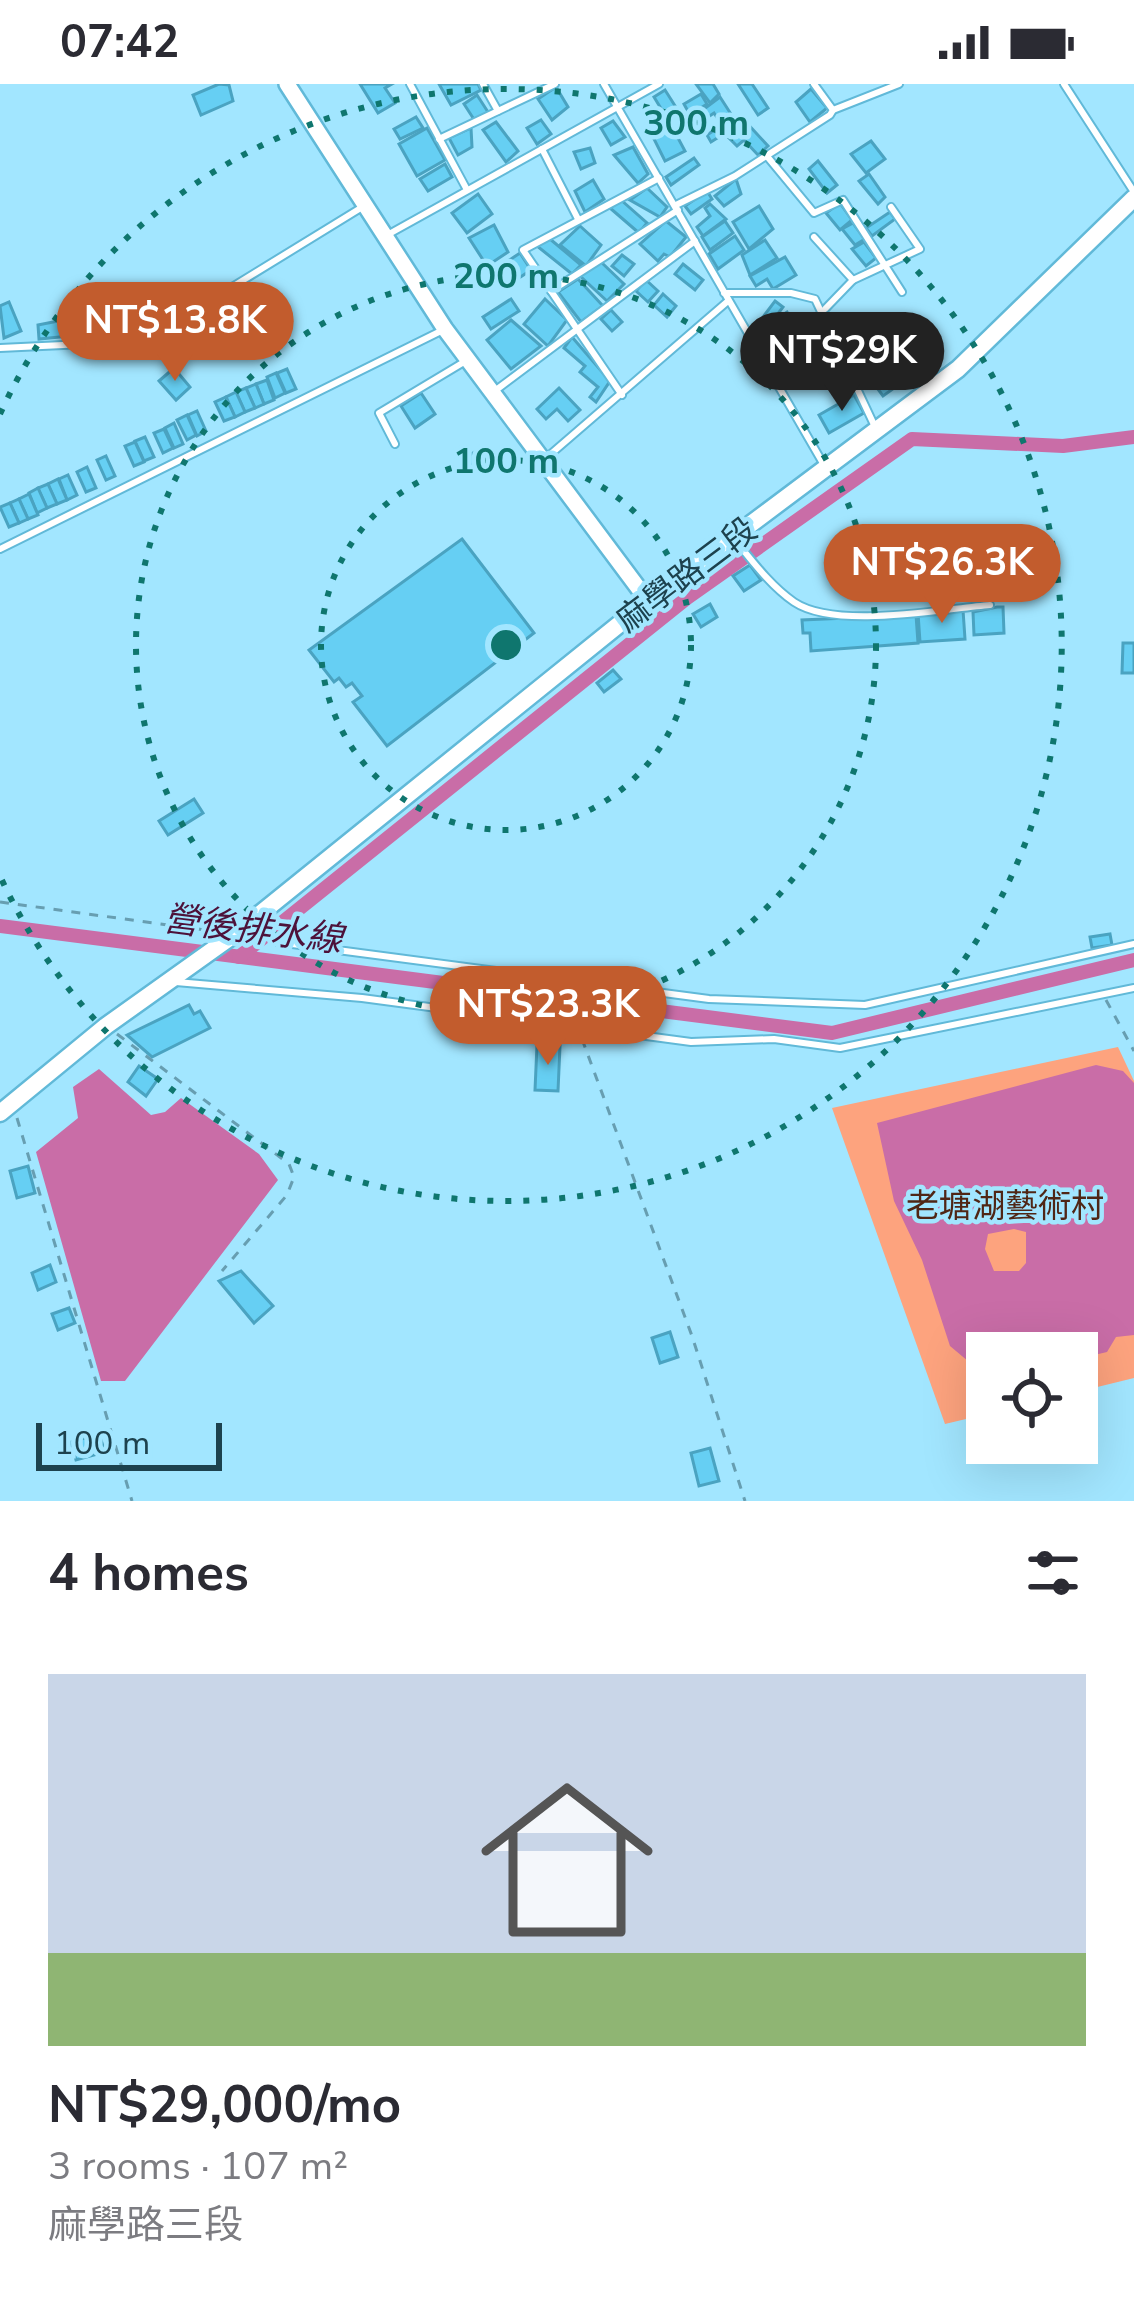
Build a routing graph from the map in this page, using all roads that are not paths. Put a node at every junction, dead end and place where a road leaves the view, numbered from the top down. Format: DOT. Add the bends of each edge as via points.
graph roads {
  1 [pos="410,84"];
  2 [pos="483,84"];
  3 [pos="533,84"];
  4 [pos="555,84"];
  5 [pos="604,84"];
  6 [pos="659,84"];
  7 [pos="814,84"];
  8 [pos="899,84"];
  9 [pos="1064,84"];
  10 [pos="293,86"];
  11 [pos="538,93"];
  12 [pos="617,107"];
  13 [pos="832,110"];
  14 [pos="498,111"];
  15 [pos="440,140"];
  16 [pos="542,149"];
  17 [pos="766,155"];
  18 [pos="659,178"];
  19 [pos="466,188"];
  20 [pos="1133,201"];
  21 [pos="364,206"];
  22 [pos="891,207"];
  23 [pos="677,208"];
  24 [pos="578,219"];
  25 [pos="384,237"];
  26 [pos="814,237"];
  27 [pos="695,241"];
  28 [pos="886,267"];
  29 [pos="854,280"];
  30 [pos="551,291"];
  31 [pos="902,292"];
  32 [pos="726,297"];
  33 [pos="824,310"];
  34 [pos="445,329"];
  35 [pos="578,331"];
  36 [pos="0,348"];
  37 [pos="467,360"];
  38 [pos="492,393"];
  39 [pos="622,395"];
  40 [pos="877,432"];
  41 [pos="395,443"];
  42 [pos="543,461"];
  43 [pos="826,470"];
  44 [pos="734,538"];
  45 [pos="0,549"];
  46 [pos="648,601"];
  47 [pos="990,604"];
  48 [pos="253,920"];
  49 [pos="1134,944"];
  50 [pos="177,977"];
  51 [pos="1134,988"];
  52 [pos="6,1108"];
  1 -- 15 [label="lane"];
  2 -- 14 [label="lane"];
  3 -- 11 [label="lane"];
  4 -- 11 [label="lane"];
  5 -- 12 [label="lane"];
  6 -- 12 [label="lane"];
  7 -- 13 [label="lane"];
  8 -- 13 [label="lane"];
  9 -- 20 [label="lane"];
  10 -- 21 [label="street"];
  11 -- 14 [label="lane"];
  12 -- 16 [label="lane"];
  12 -- 18 [label="lane"];
  13 -- 17 [label="lane"];
  14 -- 15 [label="lane"];
  15 -- 19 [label="lane"];
  16 -- 19 [label="lane"];
  16 -- 24 [label="lane"];
  17 -- 23 [label="lane"];
  17 -- 28 [label="lane" via="814,213 843,200"];
  18 -- 23 [label="lane"];
  18 -- 24 [label="lane"];
  19 -- 25 [label="lane"];
  20 -- 40 [label="main road, 麻學路三段" via="958,369"];
  21 -- 25 [label="street"];
  21 -- 36 [label="lane" via="154,335"];
  22 -- 28 [label="lane" via="920,249"];
  23 -- 27 [label="lane"];
  23 -- 30 [label="lane"];
  24 -- 30 [label="lane" via="523,250"];
  25 -- 34 [label="street"];
  26 -- 29 [label="lane"];
  27 -- 32 [label="lane"];
  27 -- 35 [label="lane"];
  28 -- 29 [label="lane"];
  28 -- 31 [label="lane"];
  29 -- 33 [label="lane"];
  30 -- 35 [label="lane"];
  32 -- 33 [label="lane" via="807,294"];
  32 -- 39 [label="lane"];
  32 -- 43 [label="lane"];
  33 -- 40 [label="lane"];
  34 -- 37 [label="street"];
  34 -- 45 [label="lane"];
  35 -- 38 [label="lane"];
  35 -- 39 [label="lane"];
  37 -- 38 [label="street"];
  37 -- 41 [label="lane" via="379,413"];
  38 -- 42 [label="street"];
  39 -- 42 [label="lane"];
  40 -- 43 [label="main road, 麻學路三段"];
  42 -- 46 [label="street"];
  43 -- 44 [label="main road, 麻學路三段"];
  44 -- 46 [label="main road, 麻學路三段"];
  44 -- 47 [label="lane" via="797,604 826,613"];
  46 -- 48 [label="main road, 麻學路三段"];
  48 -- 49 [label="lane" via="277,942 709,999 865,1005"];
  48 -- 50 [label="main road, 麻學路三段"];
  50 -- 51 [label="lane" via="692,1042 774,1039 840,1048"];
  50 -- 52 [label="main road, 麻學路三段"];
}
